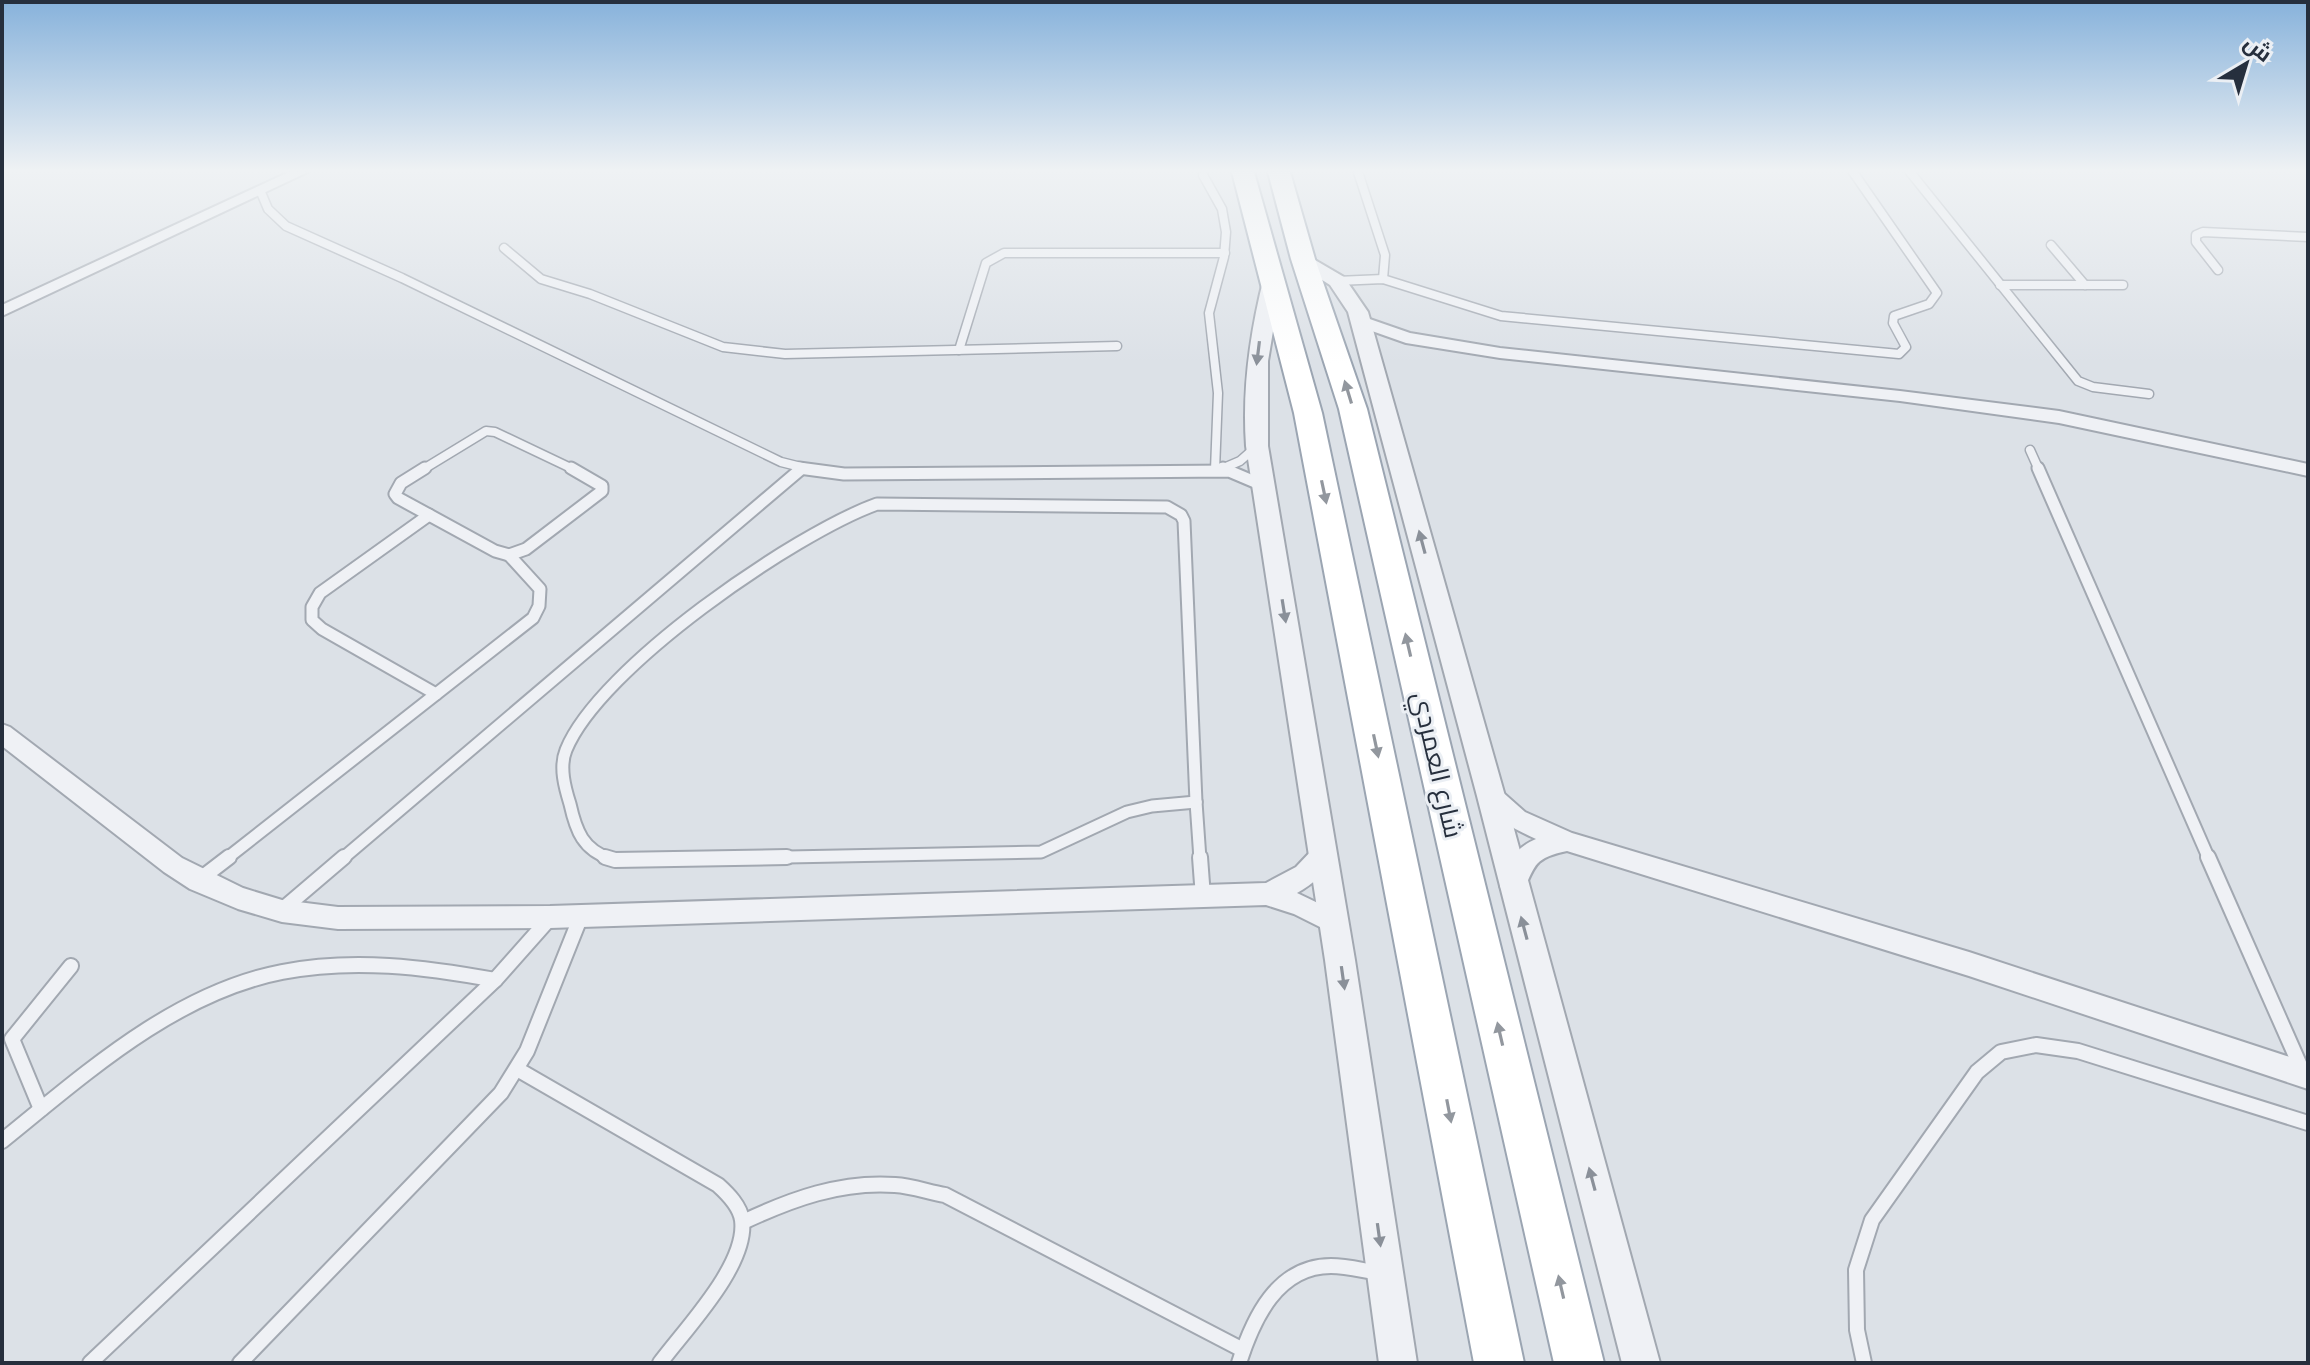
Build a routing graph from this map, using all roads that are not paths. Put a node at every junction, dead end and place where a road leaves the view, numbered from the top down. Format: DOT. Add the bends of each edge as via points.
graph roads {
  1 [pos="163,236"];
  2 [pos="308,236"];
  3 [pos="1227,236"];
  4 [pos="1273,236"];
  5 [pos="1285,236"];
  6 [pos="1379,236"];
  7 [pos="1897,236"];
  8 [pos="1961,236"];
  9 [pos="2196,236"];
  10 [pos="2281,236"];
  11 [pos="2308,237"];
  12 [pos="2051,245"];
  13 [pos="504,248"];
  14 [pos="1225,253"];
  15 [pos="1288,268"];
  16 [pos="2218,270"];
  17 [pos="1383,279"];
  18 [pos="1337,281"];
  19 [pos="2000,285"];
  20 [pos="2085,285"];
  21 [pos="2123,285"];
  22 [pos="2,311"];
  23 [pos="1361,321"];
  24 [pos="1406,338"];
  25 [pos="1117,346"];
  26 [pos="959,350"];
  27 [pos="1369,351"];
  28 [pos="2149,394"];
  29 [pos="1257,446"];
  30 [pos="2030,450"];
  31 [pos="801,469"];
  32 [pos="2308,470"];
  33 [pos="1215,471"];
  34 [pos="1264,487"];
  35 [pos="429,515"];
  36 [pos="509,555"];
  37 [pos="436,694"];
  38 [pos="6,741"];
  39 [pos="1491,796"];
  40 [pos="1196,802"];
  41 [pos="1566,841"];
  42 [pos="1323,855"];
  43 [pos="199,881"];
  44 [pos="1513,886"];
  45 [pos="1266,894"];
  46 [pos="1203,897"];
  47 [pos="282,911"];
  48 [pos="581,916"];
  49 [pos="550,917"];
  50 [pos="1334,923"];
  51 [pos="71,966"];
  52 [pos="495,980"];
  53 [pos="517,1069"];
  54 [pos="2306,1075"];
  55 [pos="41,1109"];
  56 [pos="2308,1123"];
  57 [pos="2,1141"];
  58 [pos="743,1222"];
  59 [pos="1385,1274"];
  60 [pos="1241,1357"];
  61 [pos="90,1363"];
  62 [pos="240,1363"];
  63 [pos="660,1363"];
  64 [pos="1398,1363"];
  65 [pos="1499,1363"];
  66 [pos="1579,1363"];
  67 [pos="1641,1363"];
  68 [pos="1864,1363"];
  1 -- 22 [label="street"];
  2 -- 31 [label="lane"];
  3 -- 14 [label="lane"];
  4 -- 15 [label="main road, شارع العمردي"];
  5 -- 15 [label="main road, شارع العمردي"];
  6 -- 17 [label="lane" via="1385,255"];
  7 -- 17 [label="lane" via="1937,293 1929,304 1894,316 1906,347 1899,354 1501,316"];
  8 -- 19 [label="lane"];
  9 -- 16 [label="lane"];
  10 -- 11 [label="lane"];
  12 -- 20 [label="lane"];
  13 -- 26 [label="lane" via="541,279 723,347 785,354"];
  14 -- 26 [label="lane" via="1004,253 986,263"];
  14 -- 33 [label="lane" via="1209,316 1217,370"];
  15 -- 18 [label="street"];
  15 -- 29 [label="street, one-way" via="1265,310 1254,388"];
  15 -- 65 [label="main road, شارع العمردي, one-way" via="1308,413"];
  66 -- 15 [label="main road, شارع العمردي, one-way" via="1353,409"];
  17 -- 18 [label="lane"];
  18 -- 23 [label="street"];
  19 -- 20 [label="lane"];
  19 -- 28 [label="lane" via="2078,381"];
  20 -- 21 [label="lane"];
  23 -- 24 [label="street"];
  23 -- 27 [label="street"];
  24 -- 27 [label="street" via="1384,341"];
  24 -- 32 [label="street" via="2019,411 2103,424"];
  25 -- 26 [label="lane"];
  39 -- 27 [label="street, one-way"];
  29 -- 33 [label="lane" via="1240,461"];
  29 -- 34 [label="street"];
  30 -- 54 [label="lane"];
  31 -- 33 [label="lane" via="844,474"];
  31 -- 47 [label="lane"];
  33 -- 34 [label="lane" via="1243,474"];
  34 -- 42 [label="street, one-way"];
  35 -- 36 [label="lane"];
  35 -- 36 [label="lane" via="398,498 396,488 486,431 602,486 599,496 526,549"];
  35 -- 37 [label="lane" via="328,587 312,607 312,620"];
  36 -- 37 [label="lane" via="537,583 543,593 541,605 533,618"];
  37 -- 43 [label="lane"];
  38 -- 43 [label="street"];
  39 -- 41 [label="street" via="1525,823"];
  39 -- 44 [label="street"];
  40 -- 40 [label="lane" via="1184,521 1174,510 1156,506 877,504 852,511 741,578 604,694 575,730 562,769 579,839 587,849 615,860 1041,852 1134,810"];
  40 -- 46 [label="lane"];
  41 -- 44 [label="street" via="1525,857"];
  41 -- 54 [label="street"];
  42 -- 45 [label="street" via="1305,875"];
  42 -- 50 [label="street"];
  43 -- 47 [label="street"];
  67 -- 44 [label="street, one-way"];
  45 -- 46 [label="street"];
  45 -- 50 [label="street"];
  46 -- 48 [label="street"];
  47 -- 49 [label="street" via="338,918"];
  48 -- 49 [label="street"];
  48 -- 53 [label="lane"];
  49 -- 52 [label="lane"];
  50 -- 59 [label="street, one-way"];
  51 -- 55 [label="lane" via="12,1039"];
  52 -- 55 [label="lane" via="377,965 295,968 251,979 165,1022"];
  52 -- 61 [label="lane"];
  53 -- 58 [label="lane" via="718,1185 735,1200"];
  53 -- 62 [label="lane" via="482,1116"];
  55 -- 57 [label="lane"];
  56 -- 68 [label="lane" via="2078,1051 2036,1045 2001,1052 1977,1072 1872,1220 1856,1285"];
  58 -- 60 [label="lane" via="793,1199 844,1186 896,1185 945,1195"];
  58 -- 63 [label="lane" via="739,1249 725,1274"];
  59 -- 60 [label="lane" via="1327,1265 1281,1284 1256,1313"];
  59 -- 64 [label="street"];
}
